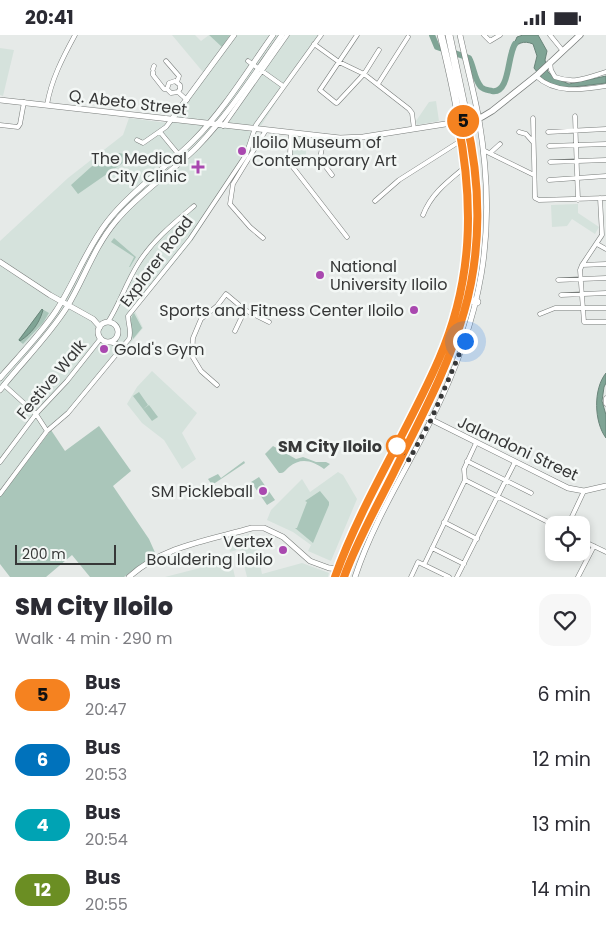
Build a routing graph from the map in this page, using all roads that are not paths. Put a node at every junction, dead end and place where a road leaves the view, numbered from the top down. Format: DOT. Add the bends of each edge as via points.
graph roads {
  1 [pos="75,35"];
  2 [pos="234,35"];
  3 [pos="273,35"];
  4 [pos="282,35"];
  5 [pos="288,35"];
  6 [pos="321,35"];
  7 [pos="357,35"];
  8 [pos="484,35"];
  9 [pos="500,35"];
  10 [pos="550,35"];
  11 [pos="580,35"];
  12 [pos="441,36"];
  13 [pos="408,37"];
  14 [pos="450,37"];
  15 [pos="460,38"];
  16 [pos="314,44"];
  17 [pos="264,48"];
  18 [pos="378,51"];
  19 [pos="562,51"];
  20 [pos="270,52"];
  21 [pos="166,61"];
  22 [pos="250,62"];
  23 [pos="339,62"];
  24 [pos="550,62"];
  25 [pos="452,66"];
  26 [pos="153,69"];
  27 [pos="260,69"];
  28 [pos="606,72"];
  29 [pos="364,74"];
  30 [pos="536,76"];
  31 [pos="243,77"];
  32 [pos="248,81"];
  33 [pos="177,82"];
  34 [pos="378,85"];
  35 [pos="283,86"];
  36 [pos="606,86"];
  37 [pos="168,89"];
  38 [pos="178,92"];
  39 [pos="0,100"];
  40 [pos="187,100"];
  41 [pos="24,102"];
  42 [pos="47,105"];
  43 [pos="220,109"];
  44 [pos="225,112"];
  45 [pos="575,116"];
  46 [pos="479,118"];
  47 [pos="533,118"];
  48 [pos="172,119"];
  49 [pos="466,120"];
  50 [pos="458,122"];
  51 [pos="208,124"];
  52 [pos="0,125"];
  53 [pos="215,125"];
  54 [pos="223,126"];
  55 [pos="254,129"];
  56 [pos="414,129"];
  57 [pos="606,129"];
  58 [pos="266,130"];
  59 [pos="519,131"];
  60 [pos="575,131"];
  61 [pos="160,132"];
  62 [pos="548,132"];
  63 [pos="291,133"];
  64 [pos="324,136"];
  65 [pos="195,139"];
  66 [pos="462,140"];
  67 [pos="136,141"];
  68 [pos="533,142"];
  69 [pos="200,143"];
  70 [pos="500,144"];
  71 [pos="606,144"];
  72 [pos="576,145"];
  73 [pos="549,146"];
  74 [pos="483,149"];
  75 [pos="490,153"];
  76 [pos="179,155"];
  77 [pos="606,159"];
  78 [pos="577,160"];
  79 [pos="550,162"];
  80 [pos="466,167"];
  81 [pos="332,175"];
  82 [pos="534,175"];
  83 [pos="606,176"];
  84 [pos="577,177"];
  85 [pos="549,180"];
  86 [pos="600,198"];
  87 [pos="606,198"];
  88 [pos="578,200"];
  89 [pos="375,201"];
  90 [pos="194,206"];
  91 [pos="422,215"];
  92 [pos="604,221"];
  93 [pos="604,235"];
  94 [pos="347,237"];
  95 [pos="263,238"];
  96 [pos="597,244"];
  97 [pos="472,245"];
  98 [pos="606,249"];
  99 [pos="0,263"];
  100 [pos="606,264"];
  101 [pos="582,265"];
  102 [pos="580,279"];
  103 [pos="606,279"];
  104 [pos="558,280"];
  105 [pos="70,286"];
  106 [pos="76,289"];
  107 [pos="606,293"];
  108 [pos="561,295"];
  109 [pos="581,295"];
  110 [pos="467,299"];
  111 [pos="62,301"];
  112 [pos="477,302"];
  113 [pos="68,305"];
  114 [pos="606,308"];
  115 [pos="582,309"];
  116 [pos="245,310"];
  117 [pos="55,312"];
  118 [pos="540,314"];
  119 [pos="61,316"];
  120 [pos="108,322"];
  121 [pos="269,322"];
  122 [pos="606,322"];
  123 [pos="100,327"];
  124 [pos="235,331"];
  125 [pos="99,336"];
  126 [pos="109,342"];
  127 [pos="122,349"];
  128 [pos="0,378"];
  129 [pos="217,385"];
  130 [pos="2,387"];
  131 [pos="606,398"];
  132 [pos="606,404"];
  133 [pos="36,414"];
  134 [pos="422,415"];
  135 [pos="431,420"];
  136 [pos="47,431"];
  137 [pos="476,443"];
  138 [pos="467,461"];
  139 [pos="0,462"];
  140 [pos="515,462"];
  141 [pos="465,480"];
  142 [pos="506,481"];
  143 [pos="606,486"];
  144 [pos="584,491"];
  145 [pos="531,493"];
  146 [pos="0,494"];
  147 [pos="498,497"];
  148 [pos="572,516"];
  149 [pos="545,520"];
  150 [pos="444,522"];
  151 [pos="477,539"];
  152 [pos="359,542"];
  153 [pos="590,544"];
  154 [pos="368,546"];
  155 [pos="594,546"];
  156 [pos="432,548"];
  157 [pos="606,552"];
  158 [pos="464,564"];
  159 [pos="424,565"];
  160 [pos="338,569"];
  161 [pos="129,577"];
  162 [pos="335,577"];
  163 [pos="344,577"];
  164 [pos="354,577"];
  165 [pos="411,577"];
  166 [pos="449,577"];
  167 [pos="457,577"];
  168 [pos="578,577"];
  1 -- 42 [label="street" via="54,79"];
  2 -- 40 [label="main road"];
  3 -- 17 [label="main road"];
  4 -- 20 [label="main road"];
  5 -- 27 [label="street"];
  6 -- 16 [label="street, Explorer Road"];
  7 -- 23 [label="street"];
  8 -- 9 [label="street" via="490,41"];
  10 -- 19 [label="street"];
  11 -- 19 [label="main road"];
  12 -- 25 [label="highway"];
  13 -- 34 [label="street"];
  14 -- 25 [label="highway"];
  15 -- 46 [label="main road"];
  16 -- 23 [label="street"];
  16 -- 35 [label="street, Explorer Road"];
  17 -- 20 [label="main road" via="264,53"];
  17 -- 22 [label="main road"];
  18 -- 29 [label="street"];
  19 -- 24 [label="main road"];
  20 -- 27 [label="main road"];
  21 -- 33 [label="street" via="178,76"];
  22 -- 27 [label="street"];
  22 -- 31 [label="main road"];
  23 -- 29 [label="street"];
  23 -- 29 [label="street" via="320,90 336,103"];
  24 -- 28 [label="street" via="555,77 568,82"];
  24 -- 30 [label="main road"];
  25 -- 49 [label="highway"];
  25 -- 50 [label="highway"];
  26 -- 37 [label="street" via="153,75 164,89"];
  27 -- 32 [label="main road"];
  27 -- 35 [label="street"];
  27 -- 54 [label="street"];
  29 -- 34 [label="street"];
  30 -- 36 [label="street" via="544,83 563,90"];
  30 -- 46 [label="main road"];
  31 -- 32 [label="main road" via="248,76"];
  31 -- 43 [label="main road"];
  32 -- 44 [label="main road"];
  33 -- 37 [label="street" via="169,83"];
  33 -- 38 [label="street"];
  34 -- 56 [label="street" via="410,111"];
  35 -- 55 [label="street, Explorer Road"];
  37 -- 38 [label="street" via="171,93"];
  38 -- 40 [label="street"];
  39 -- 41 [label="main road, Q. Abeto Street"];
  40 -- 48 [label="main road"];
  41 -- 42 [label="main road, Q. Abeto Street"];
  41 -- 52 [label="street" via="18,127"];
  42 -- 48 [label="main road, Q. Abeto Street"];
  43 -- 44 [label="main road" via="221,113"];
  43 -- 51 [label="main road"];
  44 -- 53 [label="main road"];
  45 -- 60 [label="street"];
  46 -- 49 [label="main road"];
  46 -- 74 [label="main road"];
  47 -- 68 [label="street"];
  48 -- 51 [label="main road, Q. Abeto Street"];
  48 -- 61 [label="street"];
  49 -- 50 [label="main road"];
  49 -- 97 [label="highway" via="478,201"];
  50 -- 56 [label="main road, Q. Abeto Street"];
  50 -- 66 [label="highway"];
  51 -- 53 [label="main road, Q. Abeto Street"];
  51 -- 65 [label="main road"];
  53 -- 54 [label="main road, Q. Abeto Street"];
  53 -- 69 [label="main road"];
  54 -- 55 [label="main road, Q. Abeto Street"];
  55 -- 58 [label="main road, Q. Abeto Street"];
  55 -- 127 [label="street, Explorer Road" via="246,155 190,239 128,316 130,337"];
  56 -- 64 [label="main road, Q. Abeto Street" via="363,137"];
  57 -- 60 [label="street"];
  58 -- 63 [label="main road, Q. Abeto Street"];
  58 -- 95 [label="street" via="233,184 230,204"];
  59 -- 68 [label="street"];
  60 -- 62 [label="street"];
  60 -- 72 [label="street"];
  61 -- 67 [label="street" via="143,143"];
  61 -- 76 [label="street"];
  63 -- 64 [label="main road, Q. Abeto Street"];
  63 -- 94 [label="street" via="292,166"];
  64 -- 81 [label="street" via="320,159"];
  65 -- 69 [label="main road" via="200,139"];
  65 -- 76 [label="main road"];
  66 -- 80 [label="highway"];
  66 -- 89 [label="street" via="399,180"];
  68 -- 82 [label="street"];
  69 -- 106 [label="main road" via="116,221 96,249"];
  70 -- 75 [label="street"];
  71 -- 72 [label="street"];
  72 -- 73 [label="street"];
  72 -- 78 [label="street"];
  74 -- 75 [label="street"];
  74 -- 112 [label="main road" via="488,213"];
  75 -- 82 [label="street"];
  76 -- 105 [label="main road" via="112,216 89,249"];
  77 -- 78 [label="street"];
  78 -- 79 [label="street"];
  78 -- 84 [label="street"];
  80 -- 91 [label="street" via="435,193"];
  80 -- 97 [label="highway"];
  82 -- 88 [label="street" via="535,198"];
  83 -- 84 [label="street"];
  84 -- 85 [label="street"];
  84 -- 88 [label="street"];
  86 -- 87 [label="street"];
  86 -- 88 [label="street"];
  86 -- 92 [label="street"];
  90 -- 120 [label="street" via="139,262"];
  92 -- 93 [label="street"];
  93 -- 96 [label="street"];
  96 -- 98 [label="street"];
  96 -- 101 [label="street"];
  97 -- 110 [label="highway"];
  97 -- 160 [label="highway" via="456,311 439,359"];
  99 -- 111 [label="main road"];
  100 -- 101 [label="street"];
  101 -- 102 [label="street"];
  102 -- 103 [label="street"];
  102 -- 104 [label="street"];
  102 -- 109 [label="street"];
  105 -- 106 [label="main road" via="71,291"];
  105 -- 111 [label="main road"];
  106 -- 113 [label="main road"];
  107 -- 109 [label="street"];
  108 -- 109 [label="street"];
  109 -- 115 [label="street"];
  110 -- 112 [label="highway"];
  110 -- 134 [label="highway" via="448,359"];
  111 -- 113 [label="main road"];
  111 -- 117 [label="main road"];
  112 -- 135 [label="main road" via="457,362"];
  113 -- 119 [label="main road"];
  113 -- 123 [label="main road" via="93,319"];
  114 -- 115 [label="street"];
  115 -- 118 [label="street" via="555,308"];
  115 -- 122 [label="street" via="584,321"];
  116 -- 121 [label="street"];
  116 -- 124 [label="street"];
  116 -- 129 [label="street" via="226,294 197,325 192,355 201,371"];
  117 -- 119 [label="main road" via="60,312"];
  117 -- 128 [label="main road"];
  119 -- 130 [label="main road"];
  120 -- 123 [label="main road"];
  120 -- 126 [label="main road" via="118,331 115,340"];
  123 -- 125 [label="main road"];
  125 -- 126 [label="main road"];
  125 -- 133 [label="street, Festive Walk" via="101,338 67,381"];
  126 -- 127 [label="street"];
  127 -- 136 [label="street, Explorer Road" via="68,413"];
  130 -- 133 [label="street"];
  131 -- 132 [label="street"];
  133 -- 136 [label="street"];
  133 -- 139 [label="street, Festive Walk"];
  134 -- 135 [label="main road, Jalandoni Street"];
  134 -- 152 [label="highway"];
  135 -- 137 [label="main road, Jalandoni Street"];
  135 -- 154 [label="main road"];
  136 -- 146 [label="street, Explorer Road"];
  137 -- 138 [label="street"];
  137 -- 140 [label="main road, Jalandoni Street"];
  138 -- 141 [label="street"];
  138 -- 142 [label="street"];
  140 -- 142 [label="street"];
  140 -- 144 [label="main road, Jalandoni Street" via="562,486"];
  141 -- 147 [label="street"];
  141 -- 150 [label="street"];
  142 -- 145 [label="street"];
  142 -- 147 [label="street"];
  143 -- 144 [label="main road, Jalandoni Street"];
  144 -- 148 [label="street"];
  147 -- 149 [label="street"];
  147 -- 151 [label="street"];
  150 -- 151 [label="street"];
  150 -- 156 [label="street"];
  151 -- 158 [label="street"];
  152 -- 154 [label="highway"];
  152 -- 163 [label="highway"];
  153 -- 155 [label="street"];
  154 -- 164 [label="main road"];
  155 -- 157 [label="street"];
  155 -- 168 [label="street"];
  156 -- 158 [label="street"];
  156 -- 159 [label="street"];
  158 -- 167 [label="street"];
  159 -- 165 [label="street" via="418,562"];
  159 -- 166 [label="street"];
  160 -- 161 [label="main road" via="310,561 283,537 264,528 252,528 185,545 151,560"];
  160 -- 162 [label="highway"];
}
